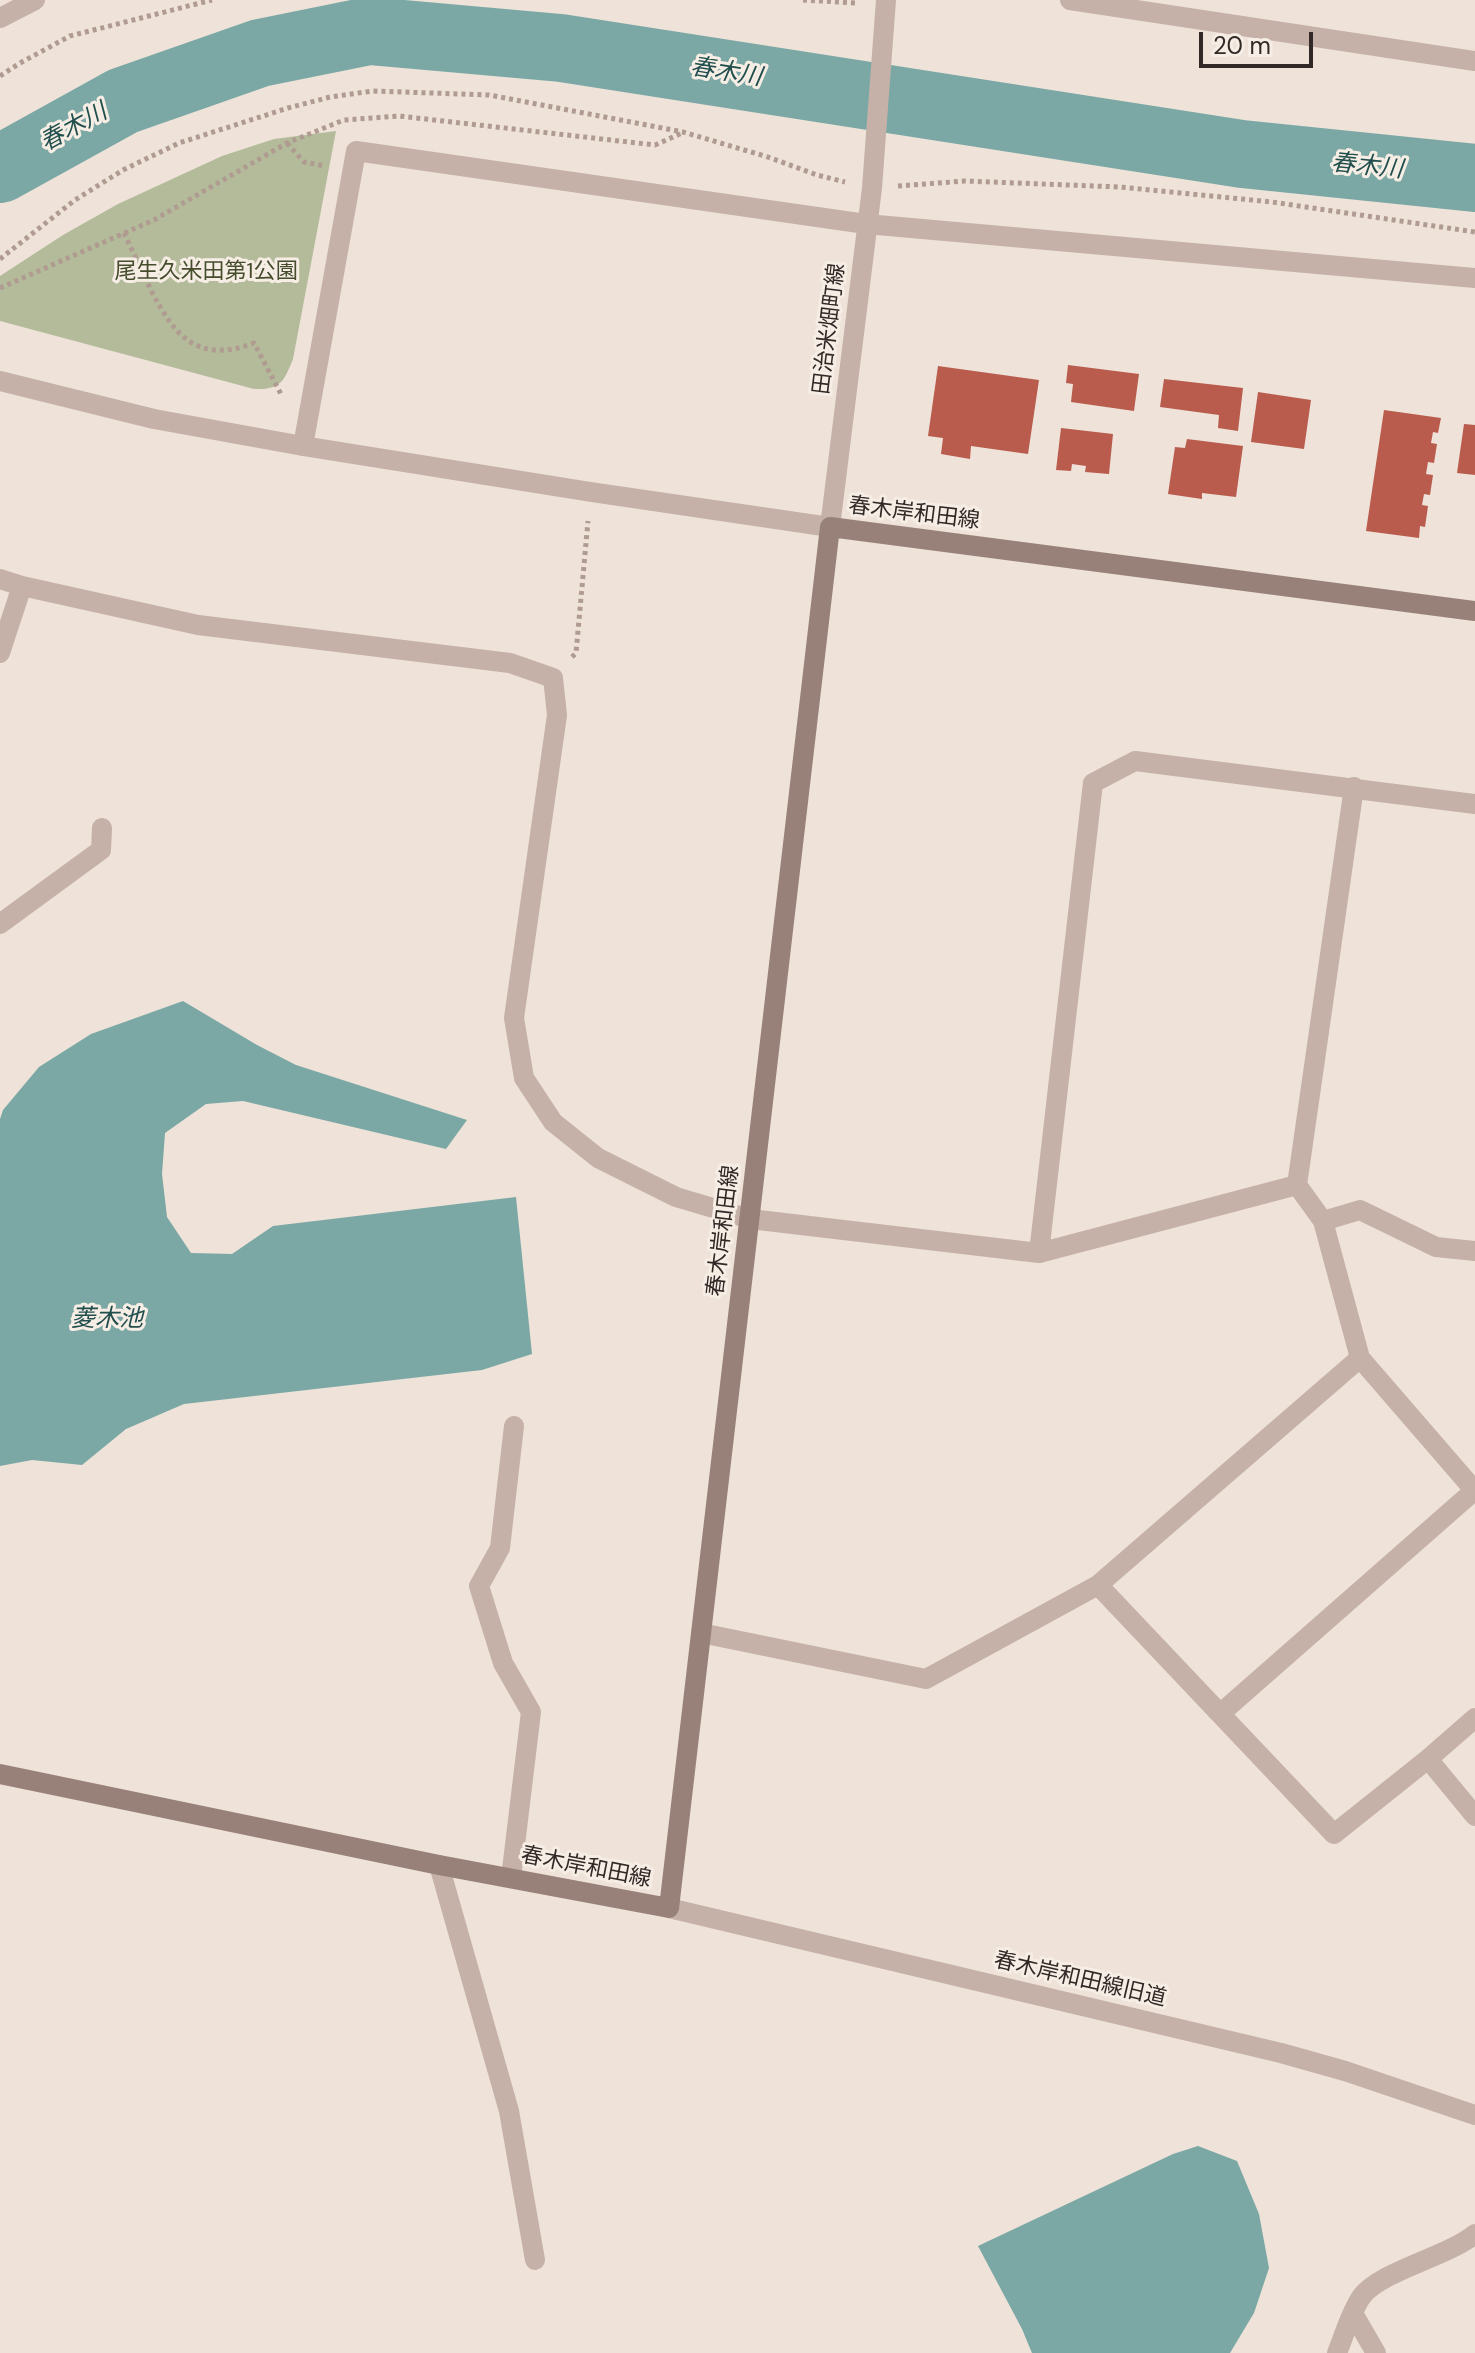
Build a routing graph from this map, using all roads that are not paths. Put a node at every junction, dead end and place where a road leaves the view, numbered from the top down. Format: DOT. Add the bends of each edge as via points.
graph roads {
  1 [pos="35,0"];
  2 [pos="1070,0"];
  3 [pos="886,3"];
  4 [pos="0,18"];
  5 [pos="1475,61"];
  6 [pos="866,224"];
  7 [pos="1475,278"];
  8 [pos="0,381"];
  9 [pos="303,446"];
  10 [pos="830,527"];
  11 [pos="0,579"];
  12 [pos="22,586"];
  13 [pos="1475,611"];
  14 [pos="0,653"];
  15 [pos="1354,787"];
  16 [pos="1475,804"];
  17 [pos="102,828"];
  18 [pos="0,924"];
  19 [pos="1297,1185"];
  20 [pos="750,1219"];
  21 [pos="1323,1221"];
  22 [pos="1475,1251"];
  23 [pos="1039,1253"];
  24 [pos="1360,1358"];
  25 [pos="514,1426"];
  26 [pos="1475,1491"];
  27 [pos="1098,1585"];
  28 [pos="701,1633"];
  29 [pos="1221,1713"];
  30 [pos="1475,1718"];
  31 [pos="1428,1759"];
  32 [pos="0,1774"];
  33 [pos="1475,1816"];
  34 [pos="439,1865"];
  35 [pos="511,1878"];
  36 [pos="669,1908"];
  37 [pos="1475,2115"];
  38 [pos="1475,2234"];
  39 [pos="535,2260"];
  40 [pos="1354,2315"];
  41 [pos="1337,2353"];
  42 [pos="1376,2353"];
  1 -- 4 [label="street"];
  2 -- 5 [label="street"];
  3 -- 6 [label="street, 田治米畑町線"];
  6 -- 7 [label="street"];
  6 -- 9 [label="street" via="356,151"];
  6 -- 10 [label="street, 田治米畑町線"];
  8 -- 9 [label="street" via="154,419"];
  9 -- 10 [label="street"];
  10 -- 13 [label="main road, 春木岸和田線"];
  10 -- 20 [label="main road, 春木岸和田線"];
  11 -- 12 [label="street"];
  12 -- 14 [label="street"];
  12 -- 20 [label="street" via="198,625 510,663 553,678 557,715 514,1018 524,1078 553,1122 598,1158 676,1197"];
  15 -- 16 [label="street"];
  15 -- 19 [label="street"];
  15 -- 23 [label="street" via="1135,761 1093,783"];
  17 -- 18 [label="street" via="101,850"];
  19 -- 21 [label="street"];
  19 -- 23 [label="street"];
  20 -- 23 [label="street"];
  20 -- 28 [label="main road, 春木岸和田線"];
  21 -- 22 [label="street" via="1360,1210 1436,1247"];
  21 -- 24 [label="street"];
  24 -- 26 [label="street"];
  24 -- 27 [label="street"];
  25 -- 35 [label="street" via="500,1548 479,1586 503,1663 531,1712"];
  26 -- 29 [label="street"];
  27 -- 28 [label="street" via="926,1679"];
  27 -- 29 [label="street"];
  28 -- 36 [label="main road, 春木岸和田線"];
  29 -- 31 [label="street" via="1334,1834"];
  30 -- 31 [label="street"];
  31 -- 33 [label="street"];
  32 -- 34 [label="main road, 春木岸和田線"];
  34 -- 35 [label="main road, 春木岸和田線"];
  34 -- 39 [label="street" via="509,2111"];
  35 -- 36 [label="main road, 春木岸和田線"];
  36 -- 37 [label="street, 春木岸和田線旧道" via="1281,2053"];
  38 -- 40 [label="street" via="1386,2278 1362,2295"];
  40 -- 41 [label="street"];
  40 -- 42 [label="street"];
}
